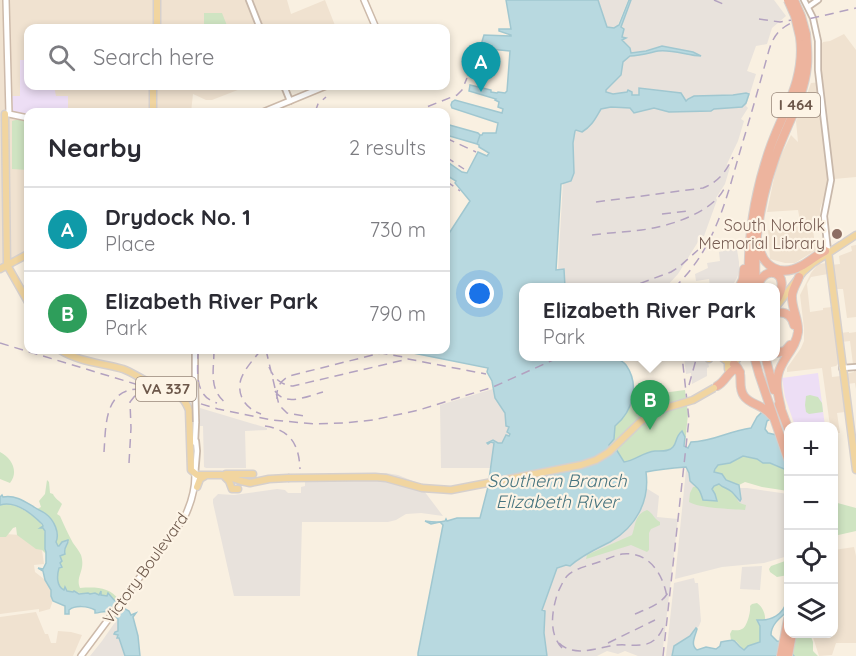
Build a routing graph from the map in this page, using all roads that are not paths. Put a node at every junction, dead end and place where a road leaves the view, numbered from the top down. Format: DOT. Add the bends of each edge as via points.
graph roads {
  1 [pos="6,0"];
  2 [pos="155,0"];
  3 [pos="249,0"];
  4 [pos="364,0"];
  5 [pos="788,0"];
  6 [pos="794,0"];
  7 [pos="804,0"];
  8 [pos="818,0"];
  9 [pos="808,7"];
  10 [pos="155,24"];
  11 [pos="259,24"];
  12 [pos="374,24"];
  13 [pos="803,35"];
  14 [pos="155,90"];
  15 [pos="286,90"];
  16 [pos="316,90"];
  17 [pos="290,101"];
  18 [pos="155,108"];
  19 [pos="273,108"];
  20 [pos="4,114"];
  21 [pos="24,117"];
  22 [pos="756,197"];
  23 [pos="759,222"];
  24 [pos="856,235"];
  25 [pos="827,252"];
  26 [pos="24,256"];
  27 [pos="746,256"];
  28 [pos="829,264"];
  29 [pos="7,265"];
  30 [pos="0,269"];
  31 [pos="799,277"];
  32 [pos="741,283"];
  33 [pos="747,283"];
  34 [pos="747,283"];
  35 [pos="757,283"];
  36 [pos="759,283"];
  37 [pos="780,294"];
  38 [pos="24,295"];
  39 [pos="780,299"];
  40 [pos="780,299"];
  41 [pos="780,312"];
  42 [pos="780,352"];
  43 [pos="69,354"];
  44 [pos="195,354"];
  45 [pos="757,361"];
  46 [pos="766,361"];
  47 [pos="734,362"];
  48 [pos="856,367"];
  49 [pos="842,368"];
  50 [pos="740,372"];
  51 [pos="716,387"];
  52 [pos="767,403"];
  53 [pos="781,408"];
  54 [pos="783,431"];
  55 [pos="856,470"];
  56 [pos="195,471"];
  57 [pos="219,475"];
  58 [pos="231,480"];
  59 [pos="246,482"];
  60 [pos="197,487"];
  61 [pos="190,510"];
  62 [pos="787,638"];
  63 [pos="82,656"];
  64 [pos="781,656"];
  1 -- 20 [label="main road"];
  2 -- 10 [label="main road"];
  3 -- 11 [label="street"];
  4 -- 12 [label="main road"];
  5 -- 13 [label="highway, I 464, bridge"];
  6 -- 13 [label="highway, I 464, bridge"];
  7 -- 9 [label="street"];
  8 -- 9 [label="street"];
  9 -- 25 [label="street" via="818,37 818,70 831,171 824,219"];
  13 -- 22 [label="highway, I 464" via="796,86 772,143"];
  13 -- 23 [label="highway, I 464" via="808,59 804,86 781,140"];
  14 -- 18 [label="main road"];
  15 -- 17 [label="street"];
  16 -- 17 [label="main road"];
  17 -- 19 [label="main road"];
  20 -- 21 [label="main road"];
  20 -- 29 [label="main road" via="8,150"];
  22 -- 27 [label="highway"];
  22 -- 33 [label="highway, I 464"];
  23 -- 25 [label="highway" via="760,252 772,268 796,269"];
  23 -- 35 [label="highway, I 464"];
  24 -- 25 [label="main road"];
  25 -- 28 [label="main road"];
  25 -- 31 [label="main road"];
  25 -- 39 [label="main road" via="802,270"];
  26 -- 29 [label="main road"];
  27 -- 32 [label="highway"];
  27 -- 34 [label="highway"];
  28 -- 31 [label="main road" via="820,261"];
  28 -- 49 [label="main road"];
  29 -- 30 [label="main road"];
  29 -- 38 [label="main road"];
  31 -- 40 [label="main road"];
  31 -- 53 [label="highway" via="792,298 797,338 777,377"];
  36 -- 37 [label="highway" via="766,274 779,276 783,286"];
  41 -- 42 [label="highway" via="789,315 794,330 789,348"];
  43 -- 56 [label="main road, VA 337" via="124,370 181,396 189,414"];
  44 -- 56 [label="street, bridge"];
  45 -- 52 [label="highway"];
  46 -- 53 [label="highway"];
  47 -- 50 [label="highway"];
  47 -- 51 [label="main road"];
  48 -- 49 [label="street"];
  49 -- 55 [label="main road"];
  50 -- 51 [label="highway" via="733,370"];
  50 -- 52 [label="highway" via="744,397"];
  51 -- 59 [label="main road, bridge" via="693,400 653,413 609,452 581,465 451,490 422,488 381,477"];
  52 -- 54 [label="highway"];
  53 -- 54 [label="highway"];
  56 -- 57 [label="main road"];
  56 -- 60 [label="main road, Victory Boulevard"];
  56 -- 61 [label="main road, Victory Boulevard"];
  57 -- 58 [label="main road"];
  57 -- 59 [label="main road" via="253,474 245,476"];
  57 -- 60 [label="main road" via="200,478"];
  58 -- 59 [label="main road"];
  58 -- 59 [label="main road" via="232,489 238,489 233,487 235,481"];
  60 -- 61 [label="main road, Victory Boulevard"];
  61 -- 63 [label="main road, Victory Boulevard"];
  62 -- 64 [label="highway"];
}
